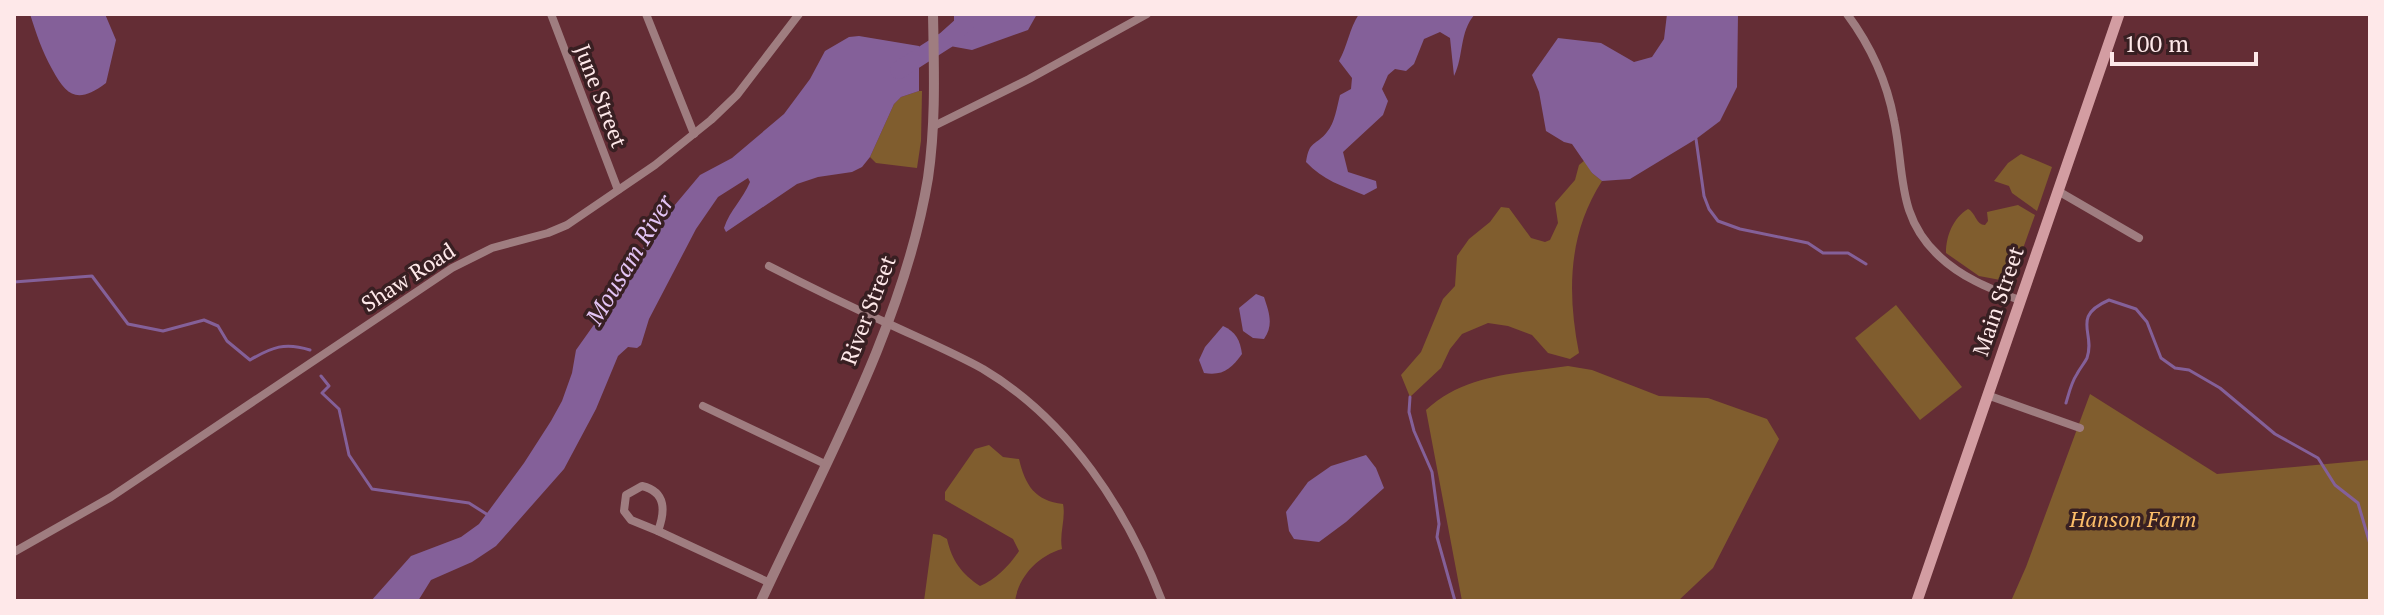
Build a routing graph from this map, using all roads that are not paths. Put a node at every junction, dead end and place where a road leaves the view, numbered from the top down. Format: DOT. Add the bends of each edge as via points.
graph roads {
  1 [pos="551,14"];
  2 [pos="646,14"];
  3 [pos="799,14"];
  4 [pos="933,14"];
  5 [pos="1147,14"];
  6 [pos="1847,14"];
  7 [pos="2119,14"];
  8 [pos="934,126"];
  9 [pos="694,134"];
  10 [pos="618,190"];
  11 [pos="2058,191"];
  12 [pos="2139,238"];
  13 [pos="769,266"];
  14 [pos="2019,300"];
  15 [pos="888,324"];
  16 [pos="1987,395"];
  17 [pos="703,406"];
  18 [pos="2080,428"];
  19 [pos="825,464"];
  20 [pos="658,531"];
  21 [pos="14,552"];
  22 [pos="770,583"];
  23 [pos="761,601"];
  24 [pos="1162,601"];
  25 [pos="1917,601"];
  1 -- 10 [label="street, June Street"];
  2 -- 9 [label="street"];
  3 -- 9 [label="street, Shaw Road" via="737,95"];
  4 -- 8 [label="street, River Street"];
  5 -- 8 [label="street"];
  6 -- 14 [label="street" via="1886,90 1903,195 1917,229 1955,270"];
  7 -- 11 [label="main road, Main Street"];
  8 -- 15 [label="street, River Street" via="921,210"];
  9 -- 10 [label="street, Shaw Road"];
  10 -- 21 [label="street, Shaw Road" via="567,225 492,248 452,268 111,497"];
  11 -- 12 [label="street"];
  11 -- 14 [label="main road, Main Street"];
  13 -- 15 [label="street"];
  14 -- 16 [label="main road, Main Street"];
  15 -- 19 [label="street, River Street"];
  15 -- 24 [label="street" via="985,371 1040,412 1123,514"];
  16 -- 18 [label="street"];
  16 -- 25 [label="main road, Main Street"];
  17 -- 19 [label="street"];
  19 -- 22 [label="street, River Street"];
  20 -- 20 [label="street" via="663,517 660,496 642,486 629,492 626,515"];
  20 -- 22 [label="street"];
  22 -- 23 [label="street, River Street"];
}
